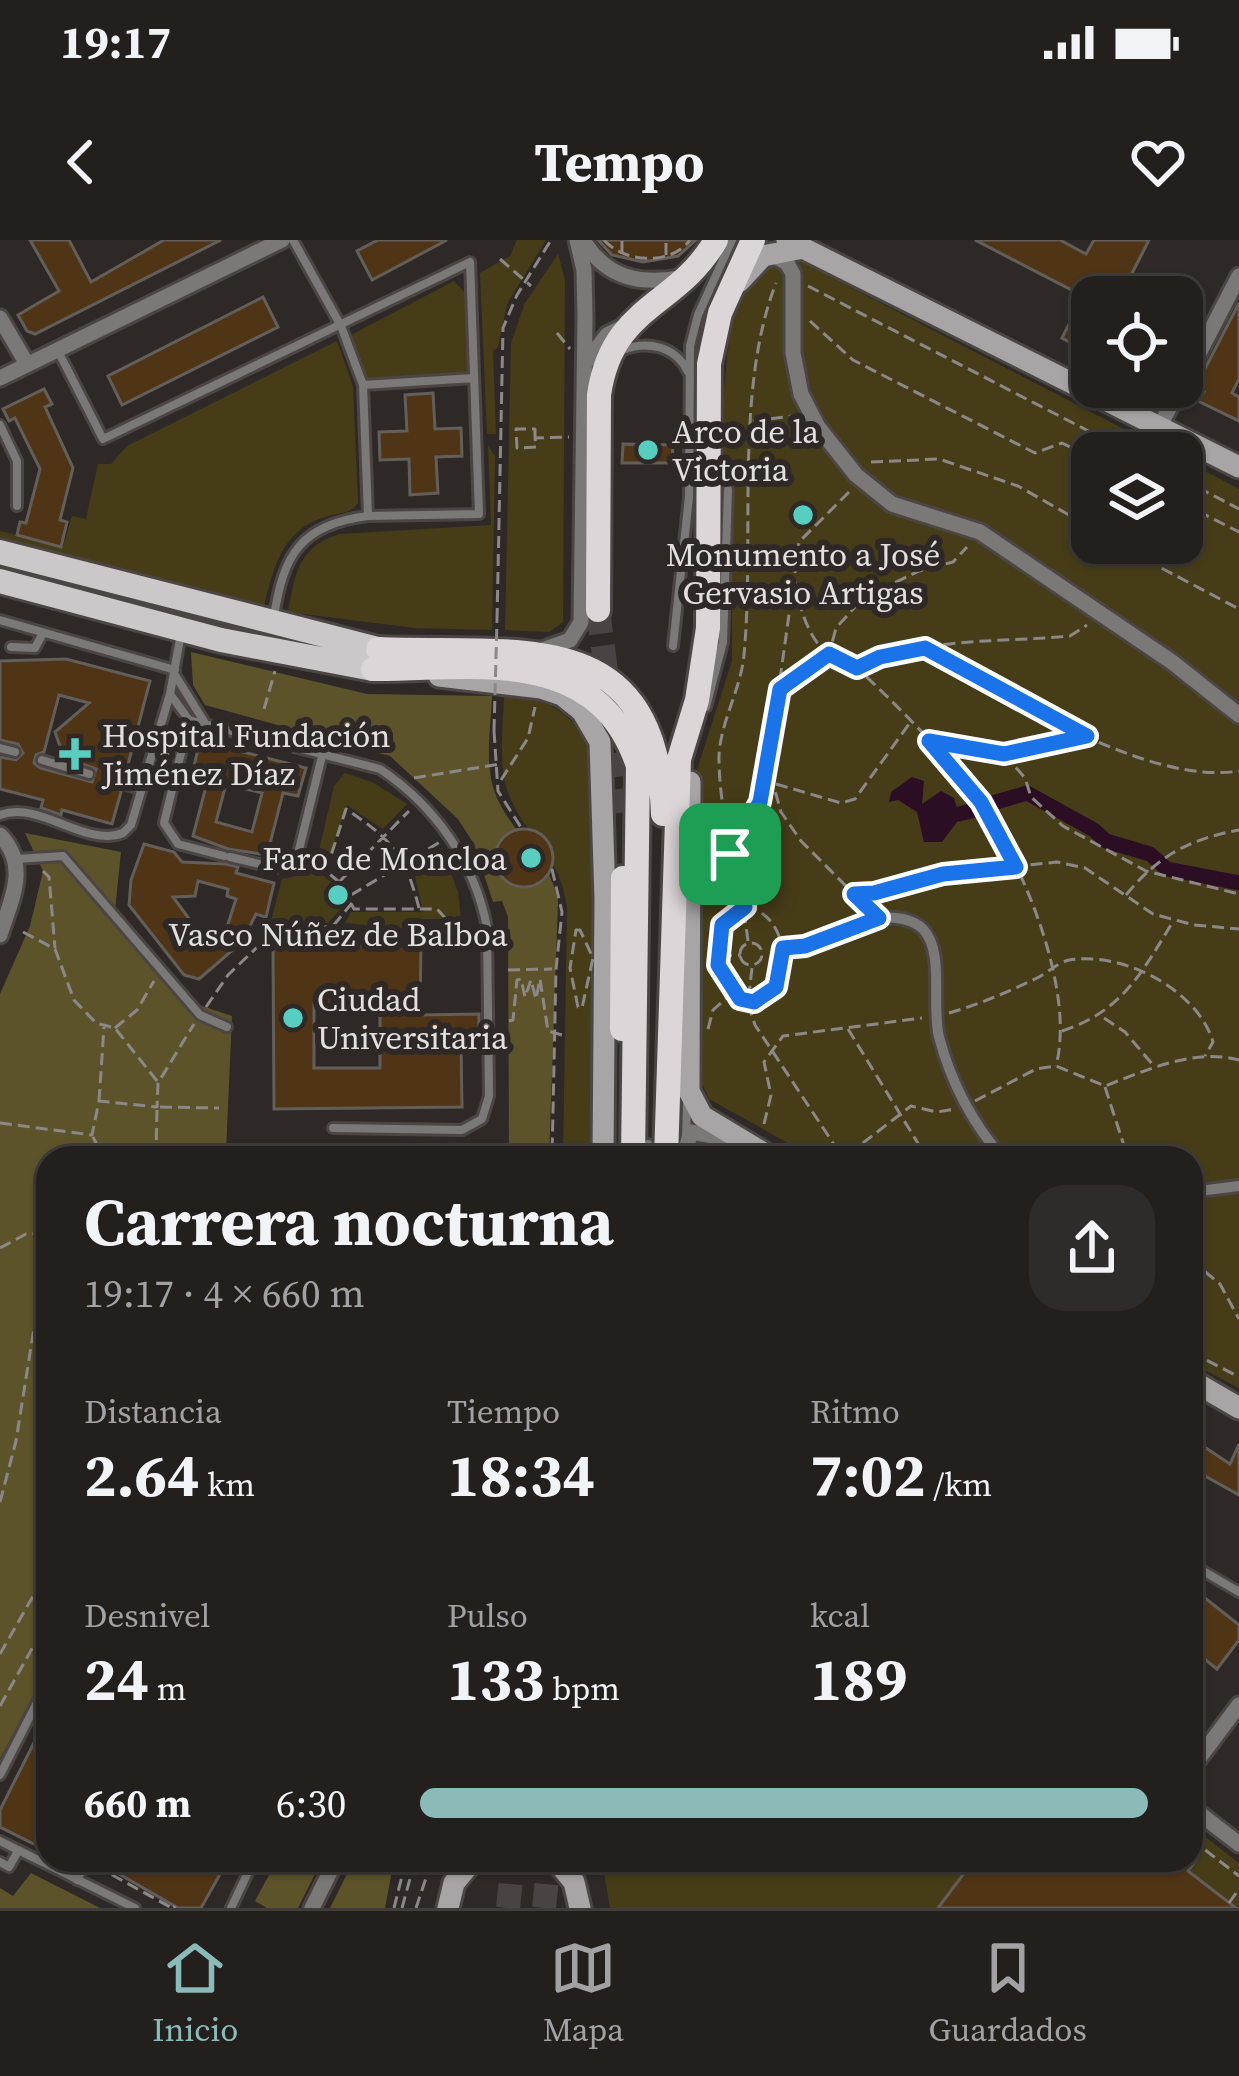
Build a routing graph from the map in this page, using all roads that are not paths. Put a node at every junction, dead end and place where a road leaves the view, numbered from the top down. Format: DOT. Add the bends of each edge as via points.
graph roads {
  1 [pos="282,240"];
  2 [pos="293,240"];
  3 [pos="580,240"];
  4 [pos="729,240"];
  5 [pos="796,244"];
  6 [pos="756,245"];
  7 [pos="707,263"];
  8 [pos="1239,276"];
  9 [pos="0,318"];
  10 [pos="341,326"];
  11 [pos="1203,345"];
  12 [pos="58,349"];
  13 [pos="27,364"];
  14 [pos="594,365"];
  15 [pos="689,373"];
  16 [pos="0,378"];
  17 [pos="474,378"];
  18 [pos="363,385"];
  19 [pos="1170,408"];
  20 [pos="0,424"];
  21 [pos="1160,427"];
  22 [pos="1239,466"];
  23 [pos="728,490"];
  24 [pos="17,506"];
  25 [pos="368,516"];
  26 [pos="0,552"];
  27 [pos="0,566"];
  28 [pos="0,580"];
  29 [pos="0,593"];
  30 [pos="598,610"];
  31 [pos="0,620"];
  32 [pos="273,624"];
  33 [pos="43,633"];
  34 [pos="180,639"];
  35 [pos="221,640"];
  36 [pos="673,646"];
  37 [pos="11,647"];
  38 [pos="537,651"];
  39 [pos="376,659"];
  40 [pos="175,672"];
  41 [pos="170,694"];
  42 [pos="1239,716"];
  43 [pos="189,720"];
  44 [pos="206,724"];
  45 [pos="688,733"];
  46 [pos="0,748"];
  47 [pos="15,752"];
  48 [pos="322,755"];
  49 [pos="42,760"];
  50 [pos="89,774"];
  51 [pos="123,784"];
  52 [pos="141,789"];
  53 [pos="0,814"];
  54 [pos="618,815"];
  55 [pos="0,836"];
  56 [pos="16,859"];
  57 [pos="4,909"];
  58 [pos="0,935"];
  59 [pos="777,948"];
  60 [pos="619,950"];
  61 [pos="226,1027"];
  62 [pos="678,1097"];
  63 [pos="333,1128"];
  64 [pos="686,1138"];
  65 [pos="734,1140"];
  66 [pos="606,1146"];
  67 [pos="607,1146"];
  68 [pos="619,1146"];
  69 [pos="649,1146"];
  70 [pos="653,1146"];
  71 [pos="685,1146"];
  72 [pos="728,1146"];
  73 [pos="746,1146"];
  74 [pos="995,1146"];
  75 [pos="1239,1186"];
  76 [pos="1203,1190"];
  77 [pos="1203,1387"];
  78 [pos="1239,1408"];
  79 [pos="1203,1571"];
  80 [pos="1239,1592"];
  81 [pos="36,1704"];
  82 [pos="1239,1705"];
  83 [pos="1203,1753"];
  84 [pos="0,1774"];
  85 [pos="1203,1816"];
  86 [pos="0,1841"];
  87 [pos="1239,1844"];
  88 [pos="19,1850"];
  89 [pos="36,1859"];
  90 [pos="0,1862"];
  91 [pos="62,1872"];
  92 [pos="83,1872"];
  93 [pos="248,1872"];
  94 [pos="330,1872"];
  95 [pos="460,1872"];
  96 [pos="574,1872"];
  97 [pos="77,1880"];
  98 [pos="449,1902"];
  99 [pos="135,1908"];
  100 [pos="231,1908"];
  101 [pos="312,1908"];
  102 [pos="580,1908"];
  1 -- 12 [label="street"];
  2 -- 10 [label="lane"];
  3 -- 7 [label="street" via="630,279"];
  3 -- 14 [label="street"];
  4 -- 7 [label="lane"];
  4 -- 7 [label="lane"];
  5 -- 6 [label="main road"];
  5 -- 21 [label="main road"];
  6 -- 7 [label="highway"];
  6 -- 42 [label="street" via="793,274 801,394 856,475 892,504 980,532"];
  7 -- 14 [label="highway" via="626,326"];
  7 -- 15 [label="lane"];
  7 -- 45 [label="highway" via="708,628"];
  8 -- 11 [label="street"];
  9 -- 13 [label="street"];
  10 -- 12 [label="lane" via="103,439"];
  10 -- 17 [label="lane" via="470,262"];
  10 -- 18 [label="lane"];
  12 -- 13 [label="street"];
  13 -- 16 [label="street"];
  14 -- 15 [label="lane" via="647,345 677,356"];
  14 -- 30 [label="highway"];
  14 -- 38 [label="street" via="581,622 571,640"];
  15 -- 36 [label="lane" via="689,496"];
  17 -- 18 [label="lane"];
  17 -- 25 [label="lane" via="478,514"];
  18 -- 25 [label="lane"];
  19 -- 21 [label="street"];
  20 -- 24 [label="lane" via="17,461"];
  21 -- 22 [label="main road"];
  23 -- 45 [label="lane" via="723,642 711,697"];
  25 -- 32 [label="lane" via="321,530 296,548"];
  26 -- 32 [label="main road"];
  27 -- 39 [label="main road"];
  28 -- 35 [label="main road"];
  29 -- 34 [label="main road"];
  31 -- 33 [label="lane"];
  32 -- 39 [label="main road"];
  33 -- 37 [label="lane" via="35,648"];
  33 -- 40 [label="lane"];
  34 -- 35 [label="main road"];
  34 -- 40 [label="lane"];
  35 -- 39 [label="main road"];
  38 -- 39 [label="highway"];
  38 -- 62 [label="highway" via="608,680 645,723 656,754 663,820 660,1036"];
  39 -- 66 [label="main road" via="542,688 572,701 596,731 603,758"];
  39 -- 69 [label="highway" via="551,675 594,697 623,731 638,766"];
  40 -- 41 [label="lane"];
  40 -- 44 [label="lane"];
  41 -- 43 [label="lane"];
  41 -- 52 [label="lane"];
  43 -- 44 [label="lane"];
  43 -- 48 [label="lane" via="164,823 178,844 227,857 276,868 296,862"];
  44 -- 48 [label="lane"];
  45 -- 62 [label="highway" via="677,799"];
  46 -- 47 [label="lane"];
  48 -- 63 [label="lane" via="380,769 421,799 458,849 487,927 489,1096 482,1119 462,1130"];
  49 -- 50 [label="lane"];
  51 -- 52 [label="lane"];
  52 -- 53 [label="lane" via="131,824 115,837 25,812"];
  54 -- 60 [label="highway"];
  55 -- 56 [label="street"];
  56 -- 57 [label="street" via="16,886"];
  56 -- 61 [label="lane" via="63,856 200,1015"];
  57 -- 58 [label="street"];
  59 -- 74 [label="street" via="879,918 923,929 934,949 936,1016 966,1105"];
  60 -- 67 [label="lane"];
  60 -- 68 [label="highway"];
  62 -- 64 [label="lane"];
  62 -- 65 [label="main road"];
  62 -- 70 [label="highway"];
  64 -- 65 [label="street" via="696,1131"];
  64 -- 71 [label="street"];
  65 -- 72 [label="lane"];
  65 -- 73 [label="main road"];
  75 -- 76 [label="street"];
  77 -- 78 [label="main road"];
  79 -- 80 [label="lane"];
  81 -- 84 [label="lane"];
  82 -- 83 [label="street"];
  85 -- 87 [label="street"];
  86 -- 88 [label="lane"];
  88 -- 89 [label="lane"];
  88 -- 90 [label="lane" via="9,1867"];
  91 -- 97 [label="lane"];
  92 -- 97 [label="lane"];
  93 -- 100 [label="lane"];
  94 -- 101 [label="street"];
  95 -- 98 [label="main road"];
  96 -- 102 [label="main road"];
  97 -- 99 [label="lane"];
}
